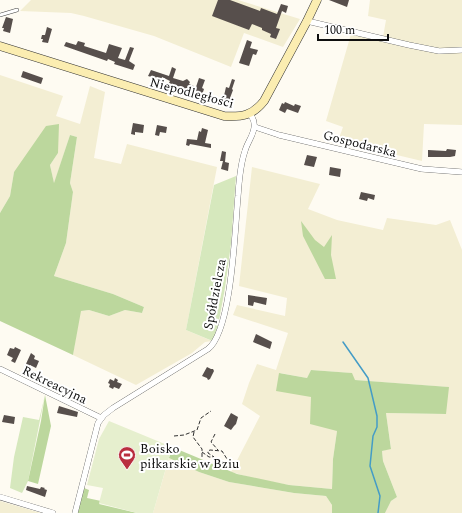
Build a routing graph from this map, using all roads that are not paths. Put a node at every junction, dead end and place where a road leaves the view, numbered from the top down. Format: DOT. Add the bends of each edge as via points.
graph roads {
  1 [pos="317,0"];
  2 [pos="18,10"];
  3 [pos="0,15"];
  4 [pos="307,21"];
  5 [pos="0,46"];
  6 [pos="462,50"];
  7 [pos="250,114"];
  8 [pos="255,127"];
  9 [pos="462,172"];
  10 [pos="0,369"];
  11 [pos="101,418"];
  12 [pos="0,497"];
  13 [pos="53,513"];
  14 [pos="75,513"];
  1 -- 4 [label="street, Niepodległości"];
  2 -- 3 [label="lane"];
  4 -- 6 [label="street" via="439,51"];
  4 -- 7 [label="street, Niepodległości" via="269,93 259,108"];
  5 -- 7 [label="street, Niepodległości" via="224,116"];
  7 -- 8 [label="street"];
  8 -- 9 [label="street, Gospodarska" via="422,169"];
  8 -- 11 [label="street, Spółdzielcza" via="242,162 229,288 217,339 208,349"];
  10 -- 11 [label="street, Rekreacyjna"];
  11 -- 14 [label="street"];
  12 -- 13 [label="street"];
}
